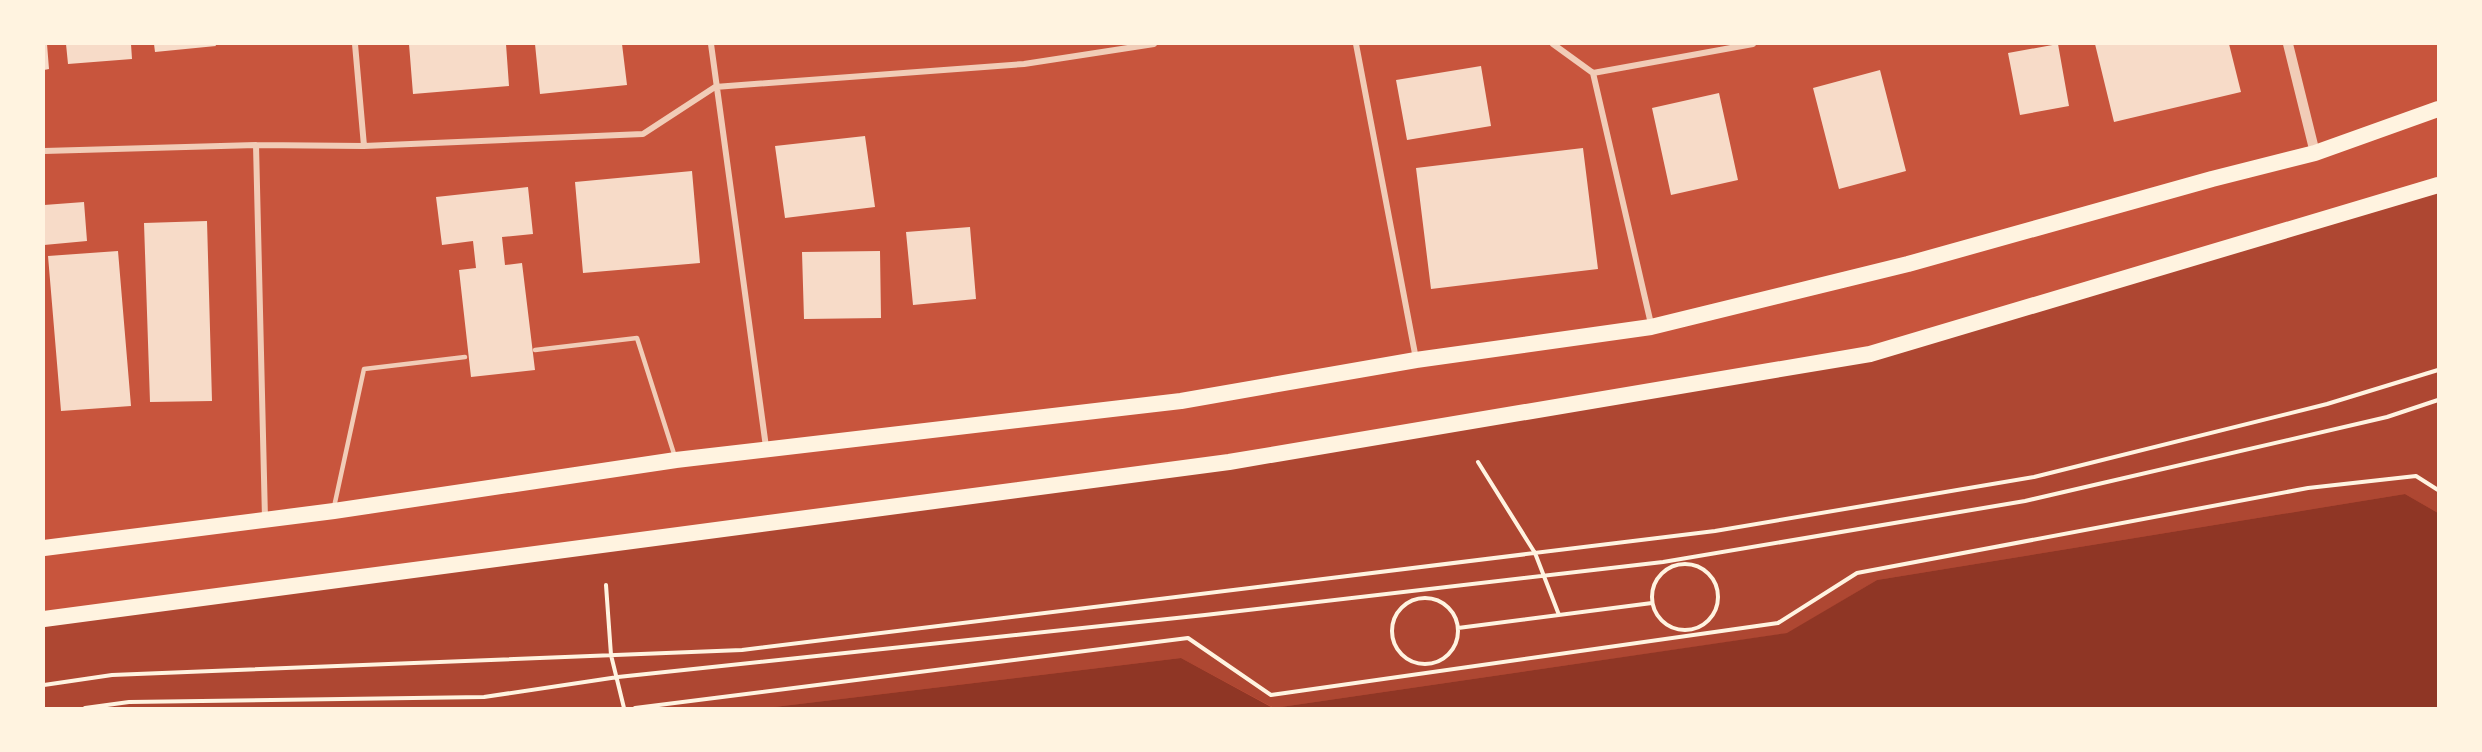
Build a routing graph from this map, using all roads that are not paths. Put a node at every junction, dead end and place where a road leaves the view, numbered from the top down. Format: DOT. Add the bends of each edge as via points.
graph roads {
  1 [pos="355,44"];
  2 [pos="711,44"];
  3 [pos="1154,44"];
  4 [pos="1356,44"];
  5 [pos="1553,44"];
  6 [pos="1749,44"];
  7 [pos="2288,44"];
  8 [pos="1136,45"];
  9 [pos="1593,74"];
  10 [pos="716,87"];
  11 [pos="2439,109"];
  12 [pos="256,144"];
  13 [pos="364,146"];
  14 [pos="44,151"];
  15 [pos="2315,153"];
  16 [pos="2439,184"];
  17 [pos="1651,327"];
  18 [pos="535,350"];
  19 [pos="465,357"];
  20 [pos="1416,360"];
  21 [pos="766,448"];
  22 [pos="676,460"];
  23 [pos="334,511"];
  24 [pos="265,519"];
  25 [pos="44,548"];
  26 [pos="44,618"];
  1 -- 13 [label="street"];
  2 -- 10 [label="street"];
  3 -- 8 [label="street"];
  4 -- 20 [label="street"];
  5 -- 9 [label="street"];
  6 -- 9 [label="street"];
  7 -- 15 [label="street"];
  8 -- 10 [label="street" via="1024,64"];
  9 -- 17 [label="street"];
  10 -- 13 [label="street" via="643,134"];
  10 -- 21 [label="street"];
  11 -- 15 [label="highway"];
  12 -- 13 [label="street"];
  12 -- 14 [label="street"];
  12 -- 24 [label="street"];
  15 -- 17 [label="highway" via="1908,264"];
  16 -- 26 [label="highway" via="1870,354 1229,462"];
  17 -- 20 [label="highway"];
  18 -- 22 [label="lane" via="637,338"];
  19 -- 23 [label="lane" via="364,369"];
  20 -- 21 [label="highway" via="1181,401"];
  21 -- 22 [label="highway"];
  22 -- 23 [label="highway"];
  23 -- 24 [label="highway"];
  24 -- 25 [label="highway"];
}
